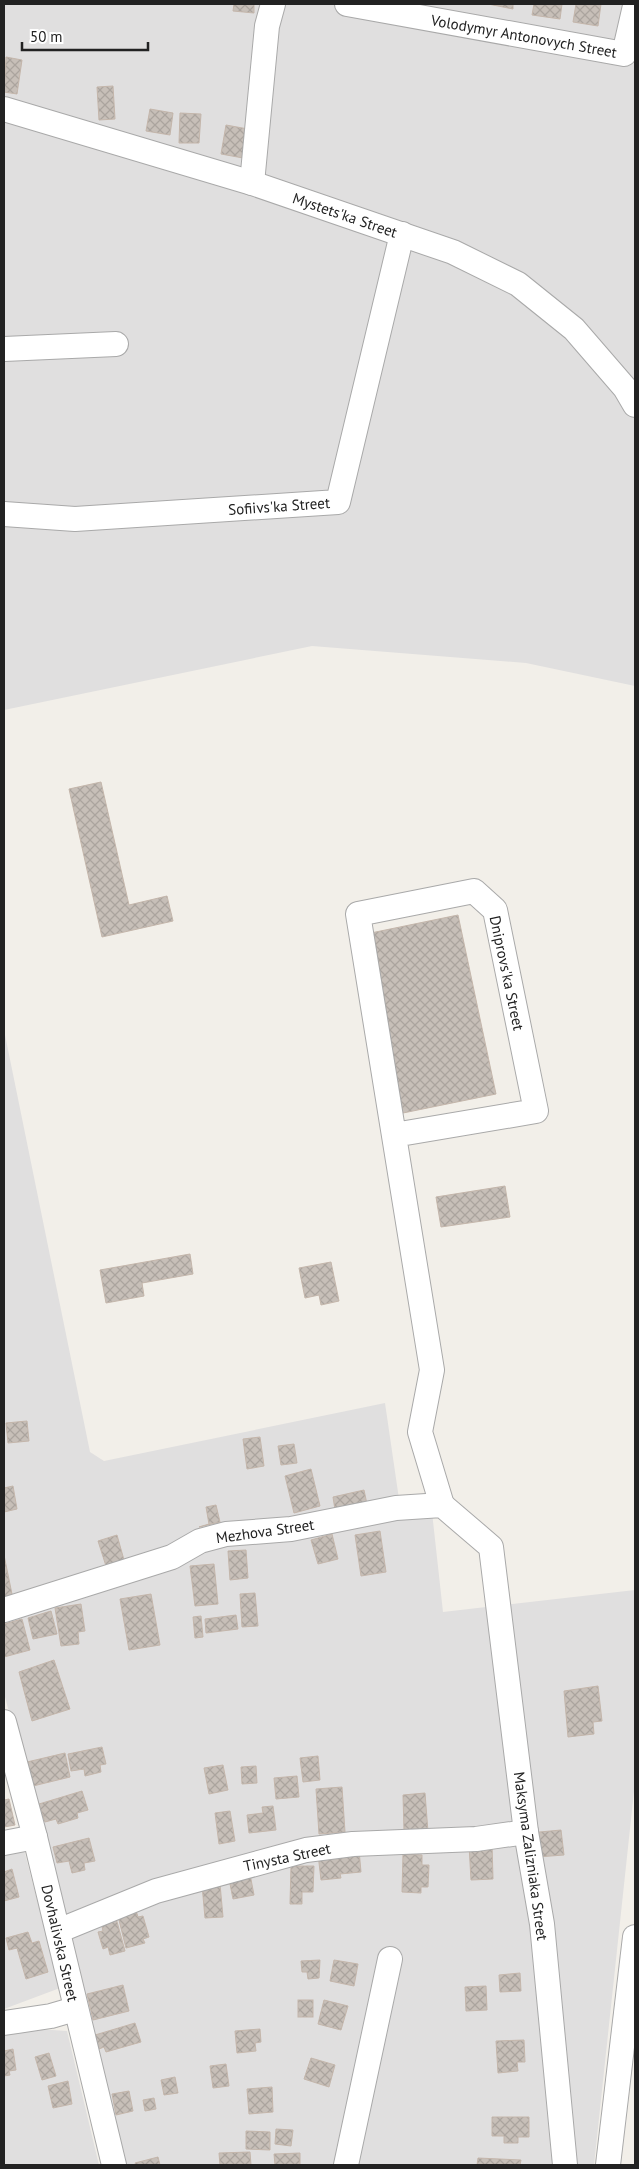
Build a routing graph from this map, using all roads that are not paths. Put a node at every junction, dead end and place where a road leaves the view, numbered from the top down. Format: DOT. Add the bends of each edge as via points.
graph roads {
  1 [pos="273,4"];
  2 [pos="347,4"];
  3 [pos="635,6"];
  4 [pos="4,109"];
  5 [pos="252,183"];
  6 [pos="402,234"];
  7 [pos="116,344"];
  8 [pos="4,349"];
  9 [pos="635,405"];
  10 [pos="4,514"];
  11 [pos="394,1135"];
  12 [pos="442,1505"];
  13 [pos="4,1610"];
  14 [pos="4,1722"];
  15 [pos="526,1832"];
  16 [pos="35,1837"];
  17 [pos="4,1843"];
  18 [pos="58,1931"];
  19 [pos="635,1937"];
  20 [pos="390,1959"];
  21 [pos="75,2009"];
  22 [pos="4,2023"];
  23 [pos="114,2165"];
  24 [pos="346,2165"];
  25 [pos="565,2165"];
  26 [pos="608,2165"];
  1 -- 5 [label="street" via="267,26"];
  2 -- 3 [label="street, Volodymyr Antonovych Street" via="624,54"];
  4 -- 5 [label="street, Mystets'ka Street"];
  5 -- 6 [label="street, Mystets'ka Street"];
  6 -- 9 [label="street, Mystets'ka Street" via="453,252 518,284 574,329 625,388"];
  6 -- 10 [label="street, Sofiivs'ka Street" via="338,502 75,519"];
  7 -- 8 [label="street"];
  11 -- 11 [label="street, Dniprovs'ka Street" via="358,914 474,891 495,910 536,1110"];
  11 -- 12 [label="street, Dniprovs'ka Street" via="432,1370 420,1432"];
  12 -- 13 [label="street, Mezhova Street" via="396,1508 291,1529 226,1534 200,1541 172,1557"];
  12 -- 15 [label="street, Maksyma Zalizniaka Street" via="491,1547"];
  14 -- 16 [label="street, Dovhalivska Street"];
  15 -- 18 [label="street, Tinysta Street" via="476,1839 353,1844 306,1850 156,1891"];
  15 -- 25 [label="street, Maksyma Zalizniaka Street" via="542,1924"];
  16 -- 17 [label="street"];
  16 -- 18 [label="street, Dovhalivska Street"];
  18 -- 21 [label="street, Dovhalivska Street"];
  19 -- 26 [label="street"];
  20 -- 24 [label="street"];
  21 -- 22 [label="street"];
  21 -- 23 [label="street, Dovhalivska Street"];
}
